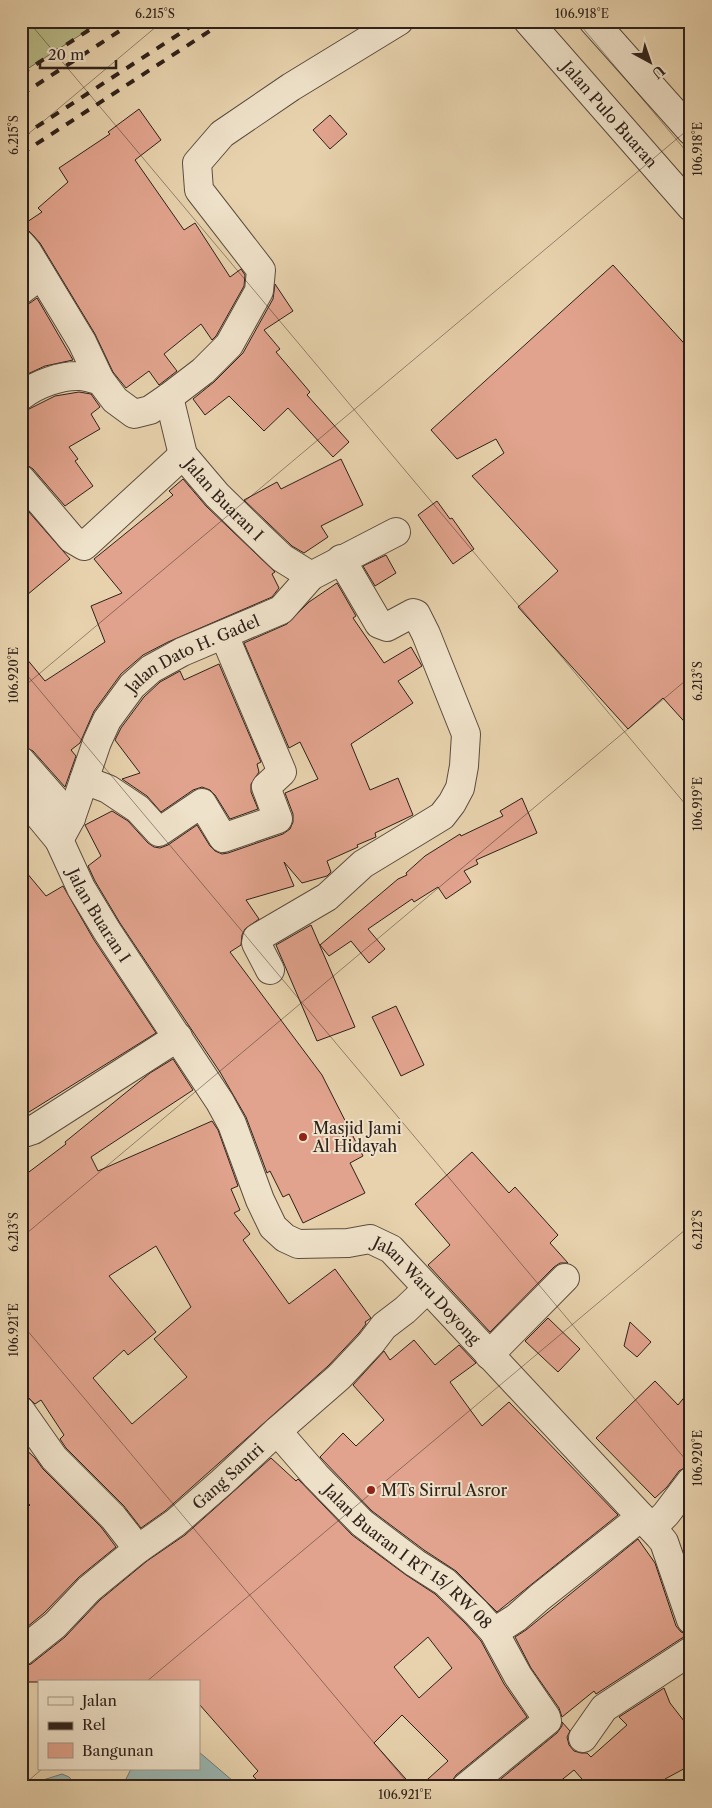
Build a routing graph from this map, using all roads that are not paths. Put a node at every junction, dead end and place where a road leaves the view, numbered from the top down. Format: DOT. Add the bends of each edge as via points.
graph roads {
  1 [pos="399,21"];
  2 [pos="528,21"];
  3 [pos="593,21"];
  4 [pos="691,131"];
  5 [pos="691,207"];
  6 [pos="21,244"];
  7 [pos="31,282"];
  8 [pos="100,380"];
  9 [pos="21,396"];
  10 [pos="169,397"];
  11 [pos="183,455"];
  12 [pos="21,480"];
  13 [pos="396,532"];
  14 [pos="341,559"];
  15 [pos="311,576"];
  16 [pos="224,635"];
  17 [pos="21,761"];
  18 [pos="84,780"];
  19 [pos="21,794"];
  20 [pos="65,829"];
  21 [pos="270,970"];
  22 [pos="178,1037"];
  23 [pos="21,1134"];
  24 [pos="565,1278"];
  25 [pos="427,1289"];
  26 [pos="489,1355"];
  27 [pos="21,1410"];
  28 [pos="277,1431"];
  29 [pos="691,1481"];
  30 [pos="691,1513"];
  31 [pos="651,1527"];
  32 [pos="138,1549"];
  33 [pos="691,1620"];
  34 [pos="494,1632"];
  35 [pos="691,1651"];
  36 [pos="21,1652"];
  37 [pos="583,1738"];
  38 [pos="466,1787"];
  1 -- 10 [label="street" via="291,86 222,134 197,163 199,190 261,270 259,291 229,345"];
  2 -- 5 [label="street, Jalan Pulo Buaran"];
  3 -- 4 [label="street"];
  6 -- 7 [label="street"];
  7 -- 8 [label="street" via="82,342"];
  8 -- 9 [label="street" via="80,376 62,379"];
  8 -- 10 [label="street" via="115,400 134,414 150,410"];
  10 -- 11 [label="street, Jalan Buaran I"];
  11 -- 12 [label="street" via="84,546 72,540"];
  11 -- 15 [label="street, Jalan Buaran I" via="217,494 282,558"];
  13 -- 14 [label="street, Jalan Dato H. Gadel"];
  14 -- 15 [label="street, Jalan Dato H. Gadel"];
  14 -- 21 [label="street" via="379,624 387,627 416,614 466,734 464,766 460,788 442,816 363,864 327,897 257,938 256,946"];
  15 -- 16 [label="street, Jalan Dato H. Gadel" via="281,610"];
  16 -- 18 [label="street, Jalan Dato H. Gadel" via="151,669 132,686 107,720"];
  16 -- 18 [label="street" via="282,772 266,787 278,819 223,838 202,803 159,832 138,809 108,789"];
  17 -- 20 [label="street"];
  18 -- 20 [label="street, Jalan Dato H. Gadel"];
  19 -- 20 [label="street, Jalan Buaran I"];
  20 -- 22 [label="street, Jalan Buaran I" via="69,865 85,896"];
  22 -- 23 [label="street"];
  22 -- 25 [label="street, Jalan Waru Doyong" via="232,1124 273,1227 298,1244 370,1239 391,1250"];
  24 -- 26 [label="street"];
  25 -- 26 [label="street, Jalan Waru Doyong"];
  25 -- 28 [label="street, Gang Santri" via="384,1326 339,1377"];
  26 -- 31 [label="street, Jalan Waru Doyong"];
  27 -- 32 [label="street" via="54,1458 113,1517"];
  28 -- 32 [label="street, Gang Santri" via="175,1523"];
  28 -- 34 [label="street, Jalan Buaran I RT 15/ RW 08" via="362,1523 444,1582"];
  29 -- 31 [label="street" via="666,1514"];
  30 -- 31 [label="street"];
  31 -- 33 [label="street, Jalan Waru Doyong" via="664,1542"];
  31 -- 34 [label="street, Jalan Buaran I RT 15/ RW 08" via="540,1597"];
  32 -- 36 [label="street, Gang Santri"];
  34 -- 38 [label="street" via="547,1721"];
  35 -- 37 [label="street" via="604,1708"];
}
